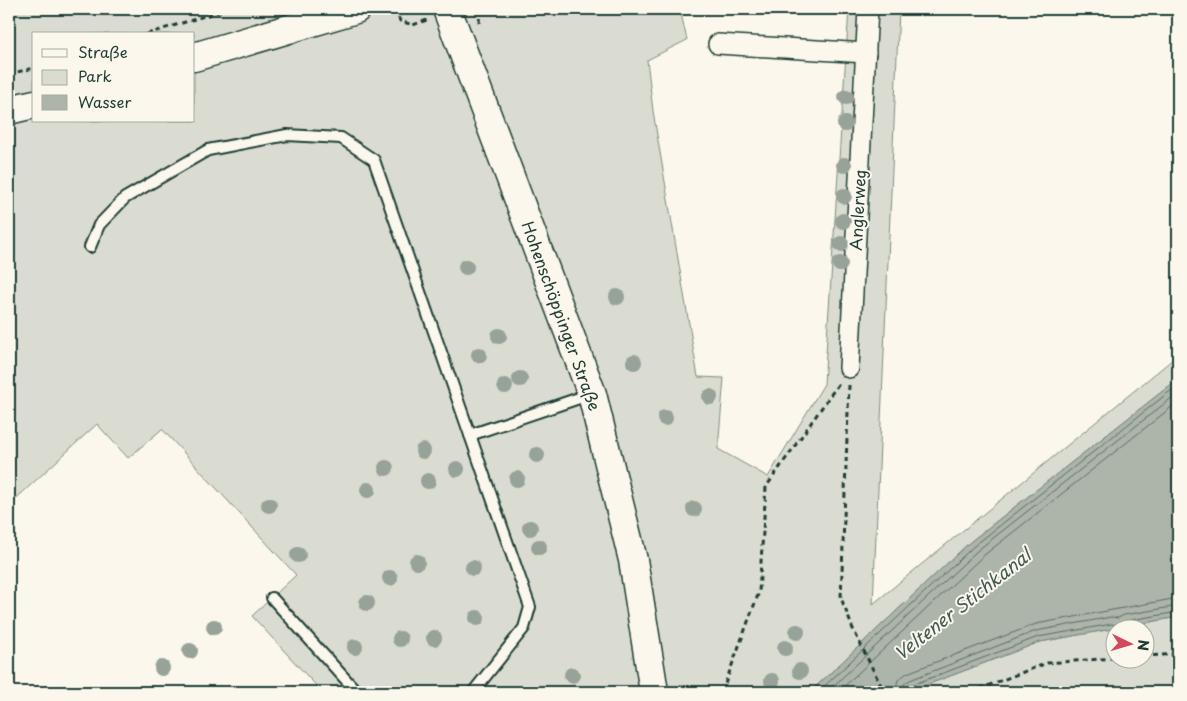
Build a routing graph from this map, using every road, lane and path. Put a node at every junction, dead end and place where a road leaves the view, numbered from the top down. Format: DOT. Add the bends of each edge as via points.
graph roads {
  1 [pos="227,9"];
  2 [pos="356,9"];
  3 [pos="447,9"];
  4 [pos="868,9"];
  5 [pos="153,32"];
  6 [pos="718,44"];
  7 [pos="866,53"];
  8 [pos="195,57"];
  9 [pos="32,68"];
  10 [pos="9,74"];
  11 [pos="32,104"];
  12 [pos="9,110"];
  13 [pos="90,247"];
  14 [pos="849,368"];
  15 [pos="592,394"];
  16 [pos="470,436"];
  17 [pos="272,598"];
  18 [pos="1178,654"];
  19 [pos="1154,655"];
  20 [pos="1104,659"];
  21 [pos="357,692"];
  22 [pos="473,692"];
  23 [pos="654,692"];
  24 [pos="722,692"];
  25 [pos="884,692"];
  26 [pos="971,692"];
  1 -- 5 [label="path"];
  2 -- 8 [label="main road"];
  3 -- 15 [label="main road, Hohenschöppinger Straße"];
  4 -- 7 [label="street, Anglerweg"];
  6 -- 7 [label="street"];
  7 -- 14 [label="street, Anglerweg"];
  9 -- 10 [label="path"];
  11 -- 12 [label="main road"];
  13 -- 16 [label="lane" via="100,225 126,198 208,150 287,135 341,138 374,160"];
  14 -- 24 [label="path" via="766,487 759,592"];
  14 -- 25 [label="path" via="841,598"];
  15 -- 16 [label="lane"];
  15 -- 23 [label="main road, Hohenschöppinger Straße" via="633,560"];
  16 -- 22 [label="lane" via="530,607 524,628"];
  17 -- 21 [label="lane"];
  18 -- 19 [label="path"];
  20 -- 26 [label="path" via="1047,663"];
}
